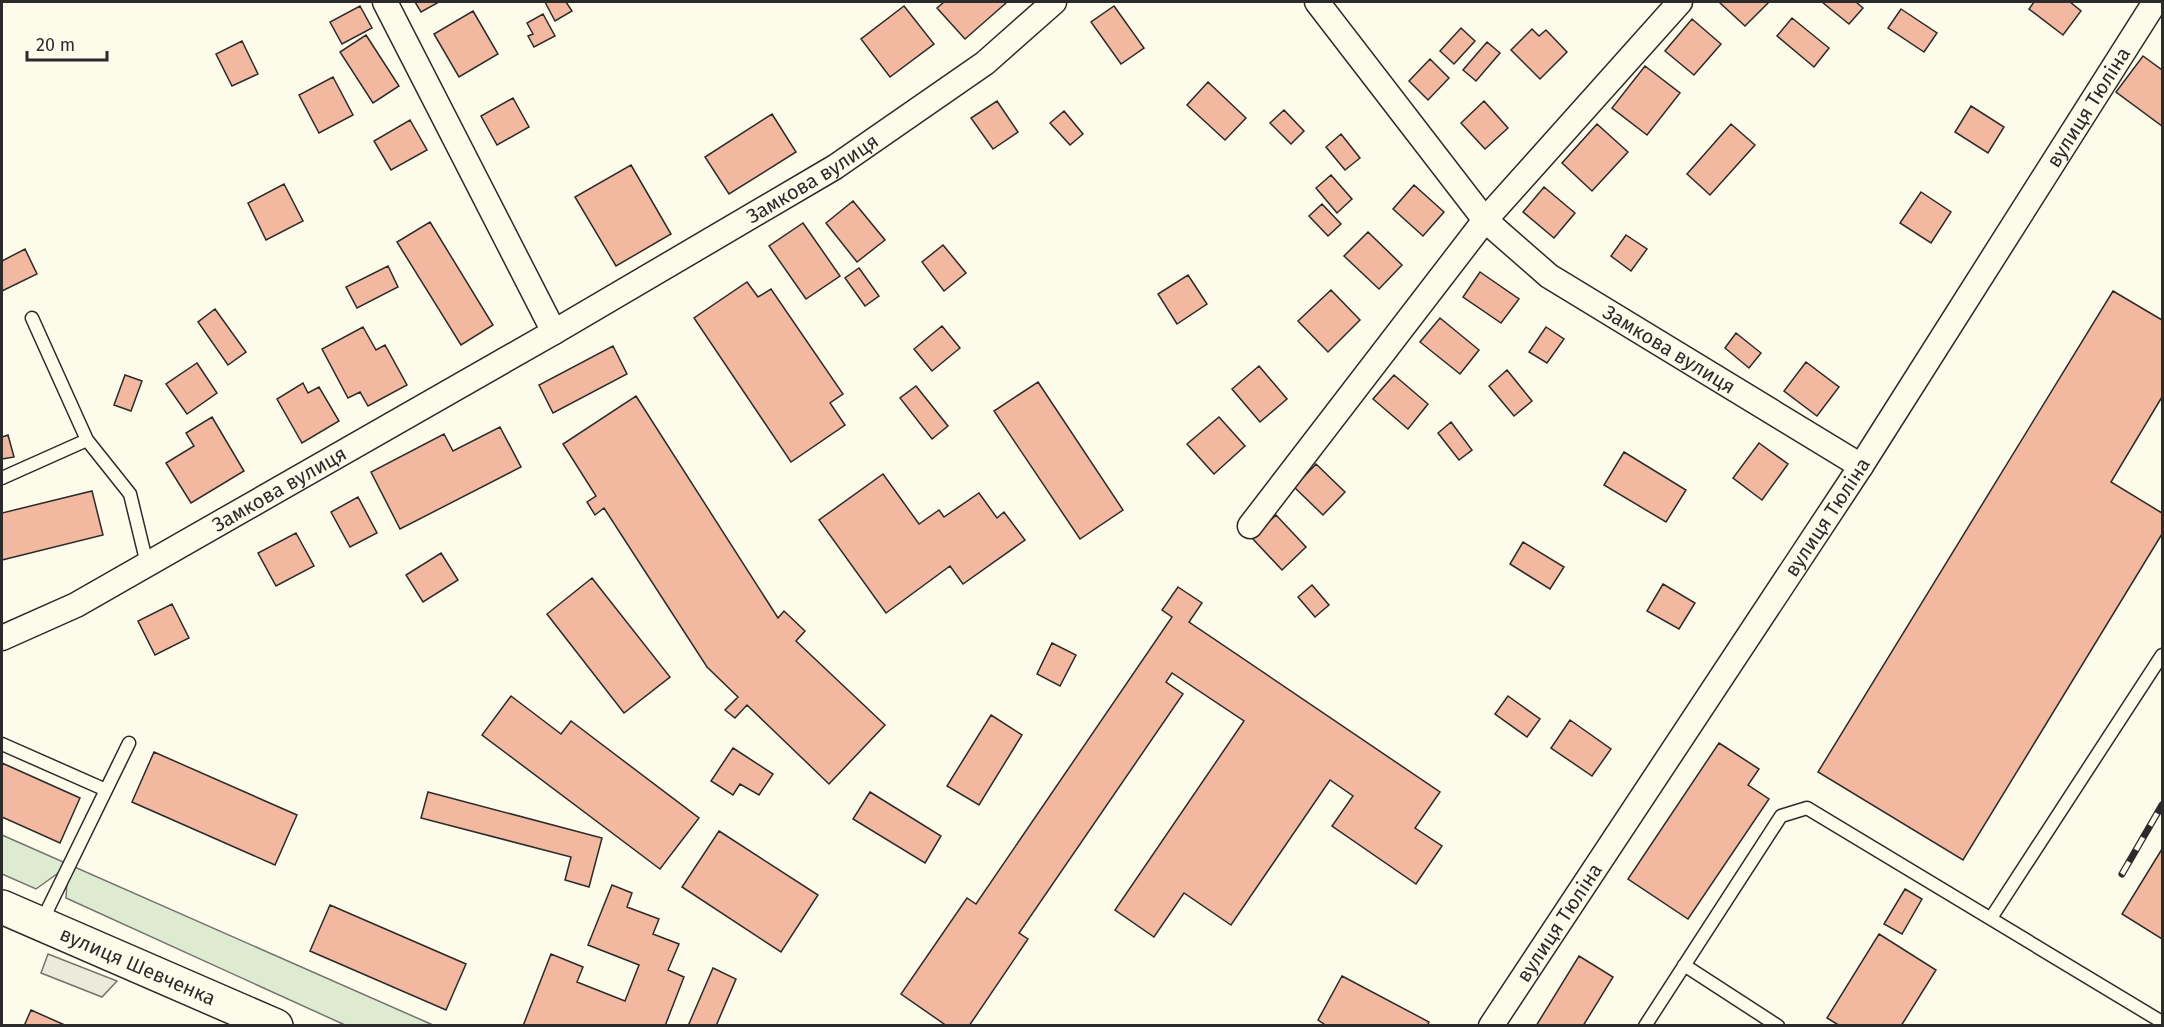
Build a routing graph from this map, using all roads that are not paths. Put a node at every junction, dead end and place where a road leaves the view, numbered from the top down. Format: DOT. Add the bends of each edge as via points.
graph roads {
  1 [pos="385,2"];
  2 [pos="1052,2"];
  3 [pos="1317,2"];
  4 [pos="1680,2"];
  5 [pos="2155,2"];
  6 [pos="1485,220"];
  7 [pos="32,318"];
  8 [pos="554,332"];
  9 [pos="87,440"];
  10 [pos="1861,466"];
  11 [pos="2,478"];
  12 [pos="1250,526"];
  13 [pos="147,564"];
  14 [pos="2,638"];
  15 [pos="2163,655"];
  16 [pos="129,743"];
  17 [pos="2,744"];
  18 [pos="106,790"];
  19 [pos="2,907"];
  20 [pos="1991,918"];
  21 [pos="41,924"];
  22 [pos="1684,965"];
  23 [pos="2163,1022"];
  24 [pos="276,1026"];
  25 [pos="1491,1026"];
  26 [pos="1645,1026"];
  27 [pos="1778,1026"];
  1 -- 8 [label="street"];
  2 -- 8 [label="street, Замкова вулиця" via="985,63 835,166"];
  3 -- 6 [label="street, Замкова вулиця"];
  4 -- 6 [label="street"];
  5 -- 10 [label="street, вулиця Тюліна"];
  6 -- 10 [label="street, Замкова вулиця" via="1550,276"];
  6 -- 12 [label="street"];
  7 -- 9 [label="lane"];
  8 -- 13 [label="street, Замкова вулиця"];
  9 -- 11 [label="lane"];
  9 -- 13 [label="lane" via="130,494"];
  10 -- 25 [label="street, вулиця Тюліна"];
  13 -- 14 [label="street, Замкова вулиця" via="76,605"];
  15 -- 20 [label="lane"];
  16 -- 18 [label="lane"];
  17 -- 18 [label="lane"];
  18 -- 21 [label="lane"];
  19 -- 21 [label="main road, вулиця Шевченка"];
  20 -- 22 [label="lane" via="1808,808 1781,816"];
  20 -- 23 [label="lane"];
  21 -- 24 [label="main road, вулиця Шевченка"];
  22 -- 26 [label="lane"];
  22 -- 27 [label="lane"];
}
